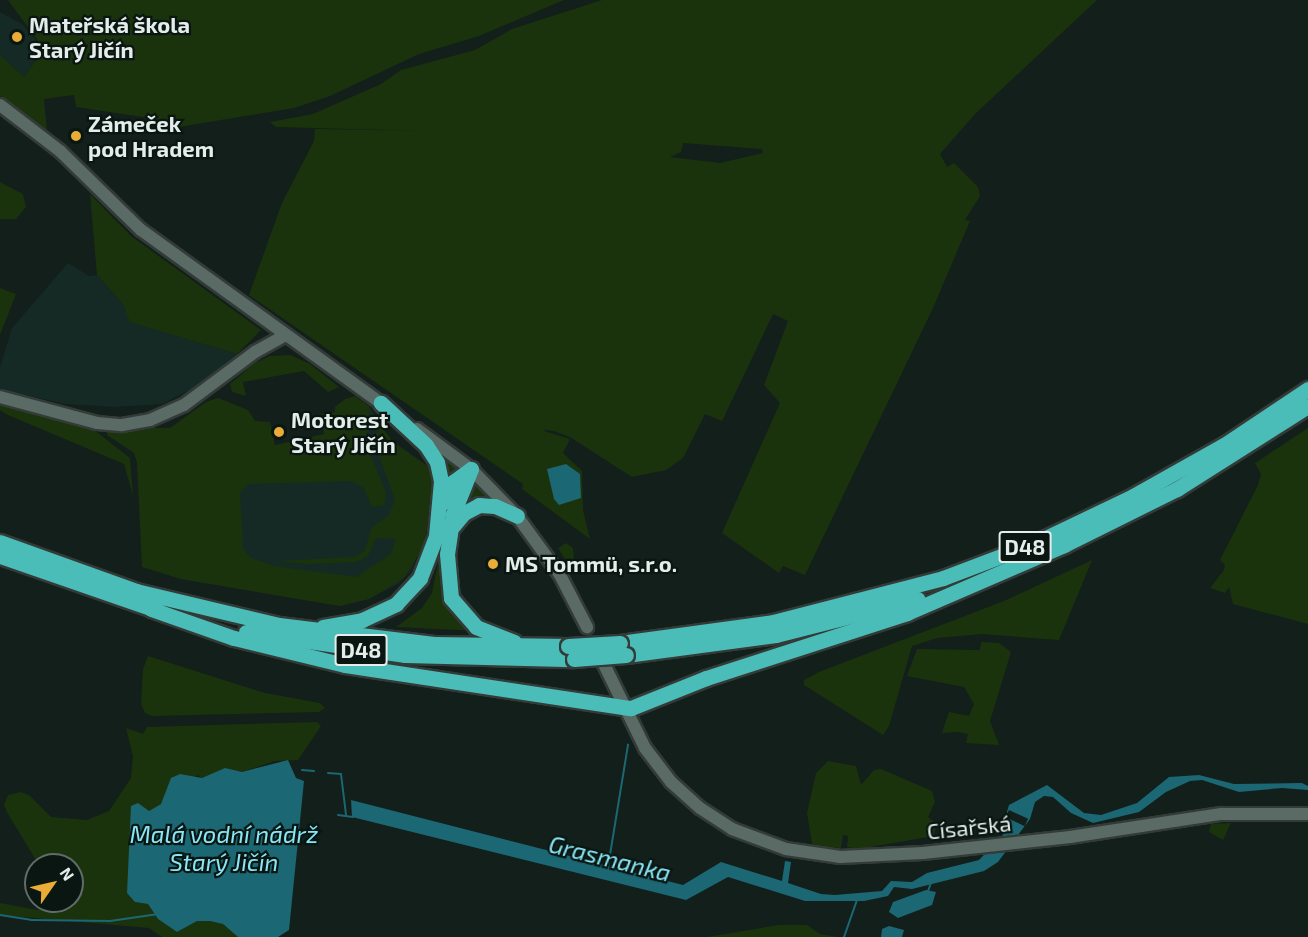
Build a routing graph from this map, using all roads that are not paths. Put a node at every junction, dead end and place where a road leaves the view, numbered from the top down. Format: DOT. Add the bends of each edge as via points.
graph roads {
  1 [pos="0,105"];
  2 [pos="286,336"];
  3 [pos="1308,389"];
  4 [pos="0,398"];
  5 [pos="381,403"];
  6 [pos="1308,406"];
  7 [pos="471,470"];
  8 [pos="517,516"];
  9 [pos="439,519"];
  10 [pos="452,529"];
  11 [pos="0,542"];
  12 [pos="0,556"];
  13 [pos="1016,565"];
  14 [pos="151,609"];
  15 [pos="587,627"];
  16 [pos="295,628"];
  17 [pos="550,646"];
  18 [pos="597,648"];
  19 [pos="623,649"];
  20 [pos="571,652"];
  21 [pos="625,709"];
  22 [pos="1298,813"];
  1 -- 2 [label="street" via="60,151 141,230"];
  2 -- 4 [label="street" via="255,352 184,405 150,420 97,423"];
  2 -- 5 [label="street"];
  3 -- 19 [label="highway, D48" via="1224,445 1143,492 1042,539 943,578 773,622"];
  5 -- 7 [label="street"];
  5 -- 9 [label="highway" via="435,458 441,481"];
  6 -- 13 [label="highway, D48" via="1158,499"];
  7 -- 8 [label="street"];
  7 -- 9 [label="highway" via="463,472 450,487"];
  7 -- 10 [label="highway" via="457,503"];
  8 -- 10 [label="highway" via="495,506 479,505 464,513"];
  8 -- 15 [label="street" via="560,575"];
  9 -- 16 [label="highway" via="424,570 396,604 355,622"];
  10 -- 17 [label="highway" via="447,577 451,598 465,617 492,635"];
  11 -- 16 [label="highway, D48" via="136,591"];
  12 -- 14 [label="highway, D48"];
  13 -- 19 [label="highway, D48" via="926,597 828,624 715,645"];
  13 -- 21 [label="highway" via="907,613"];
  14 -- 20 [label="highway, D48" via="255,634 343,648 462,659"];
  14 -- 21 [label="highway" via="234,638 345,665"];
  16 -- 17 [label="highway, D48" via="415,643"];
  17 -- 20 [label="highway, D48"];
  18 -- 21 [label="street, Císařská"];
  19 -- 20 [label="highway, D48, bridge"];
  21 -- 22 [label="street, Císařská" via="659,767 685,795 715,818 750,837 789,850 840,857 1011,843 1223,814"];
}
